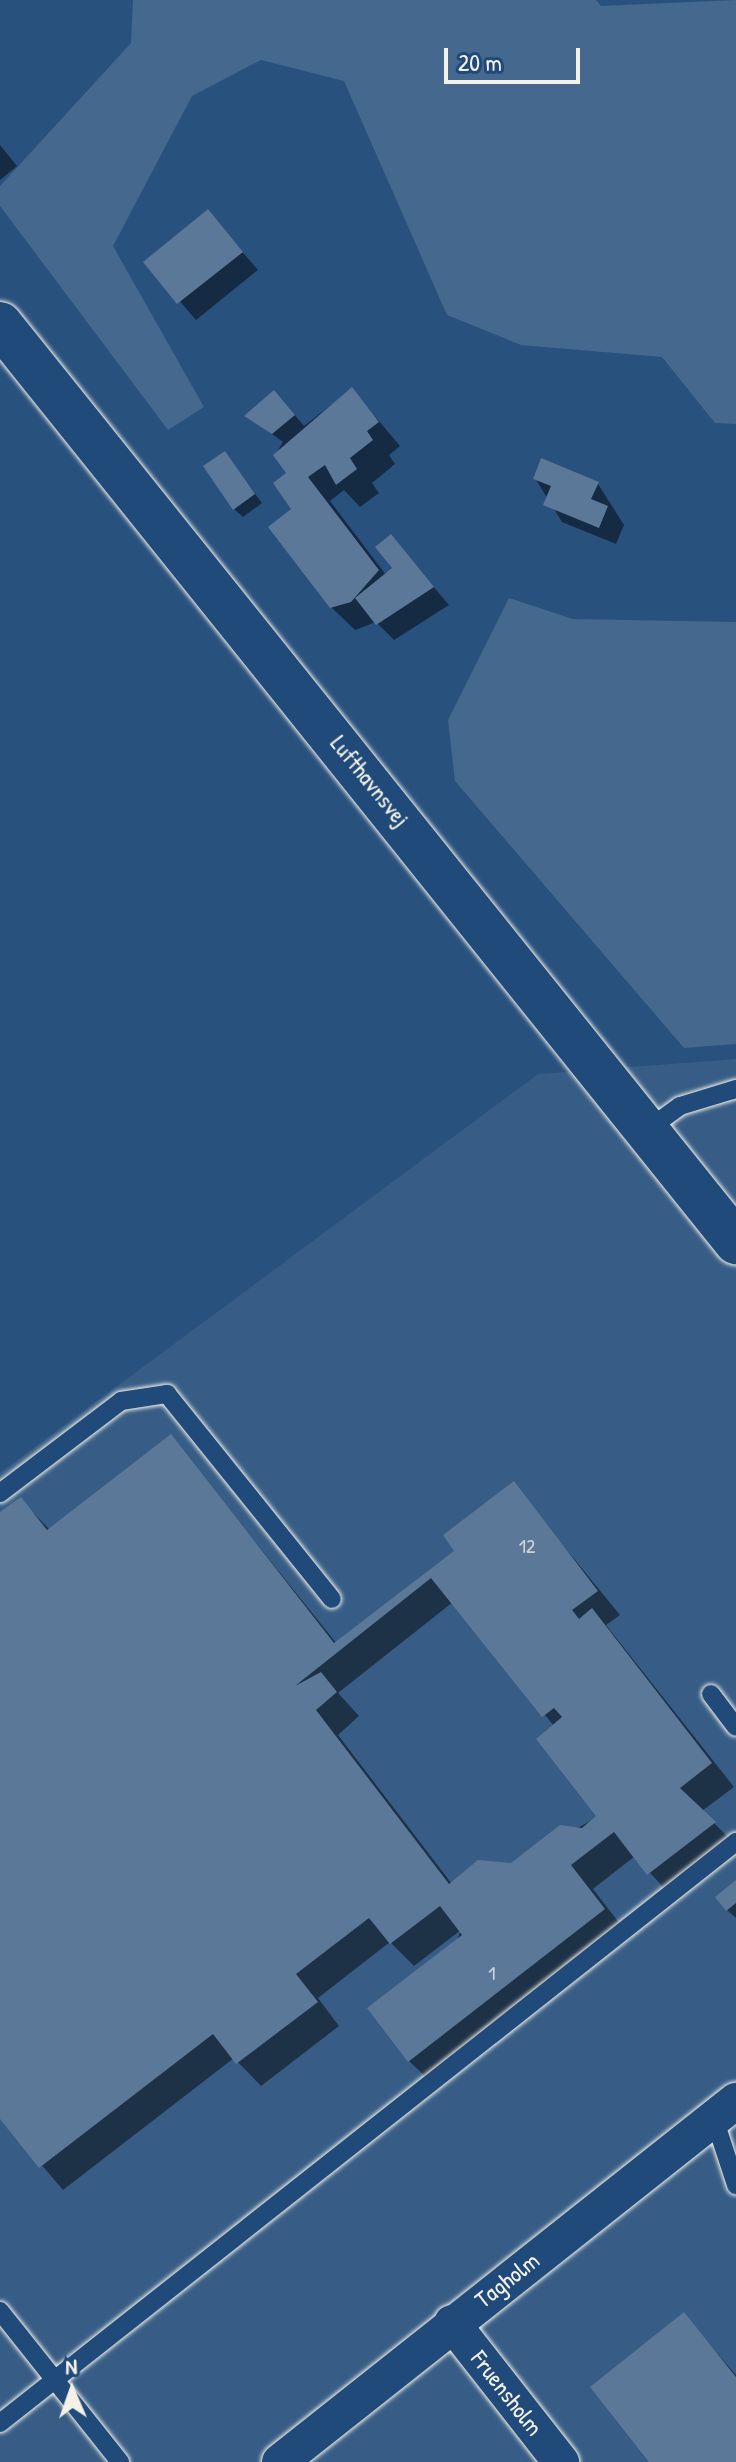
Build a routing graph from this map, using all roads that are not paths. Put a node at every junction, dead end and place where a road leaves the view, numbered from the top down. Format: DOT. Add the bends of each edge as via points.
graph roads {
  1 [pos="0,324"];
  2 [pos="736,1089"];
  3 [pos="647,1130"];
  4 [pos="736,1242"];
  5 [pos="0,1493"];
  6 [pos="332,1599"];
  7 [pos="711,1694"];
  8 [pos="736,1727"];
  9 [pos="736,1842"];
  10 [pos="725,2110"];
  11 [pos="736,2185"];
  12 [pos="0,2311"];
  13 [pos="452,2323"];
  14 [pos="56,2380"];
  15 [pos="0,2423"];
  16 [pos="120,2462"];
  17 [pos="280,2462"];
  18 [pos="561,2462"];
  1 -- 3 [label="street, Lufthavnsvej"];
  2 -- 3 [label="lane" via="680,1106"];
  3 -- 4 [label="street, Lufthavnsvej"];
  5 -- 6 [label="lane" via="121,1401 167,1394"];
  7 -- 8 [label="lane"];
  9 -- 14 [label="lane"];
  10 -- 11 [label="lane"];
  10 -- 13 [label="street, Tagholm"];
  12 -- 14 [label="lane"];
  13 -- 17 [label="street, Tagholm"];
  13 -- 18 [label="street, Fruensholm"];
  14 -- 15 [label="lane"];
  14 -- 16 [label="lane"];
}
